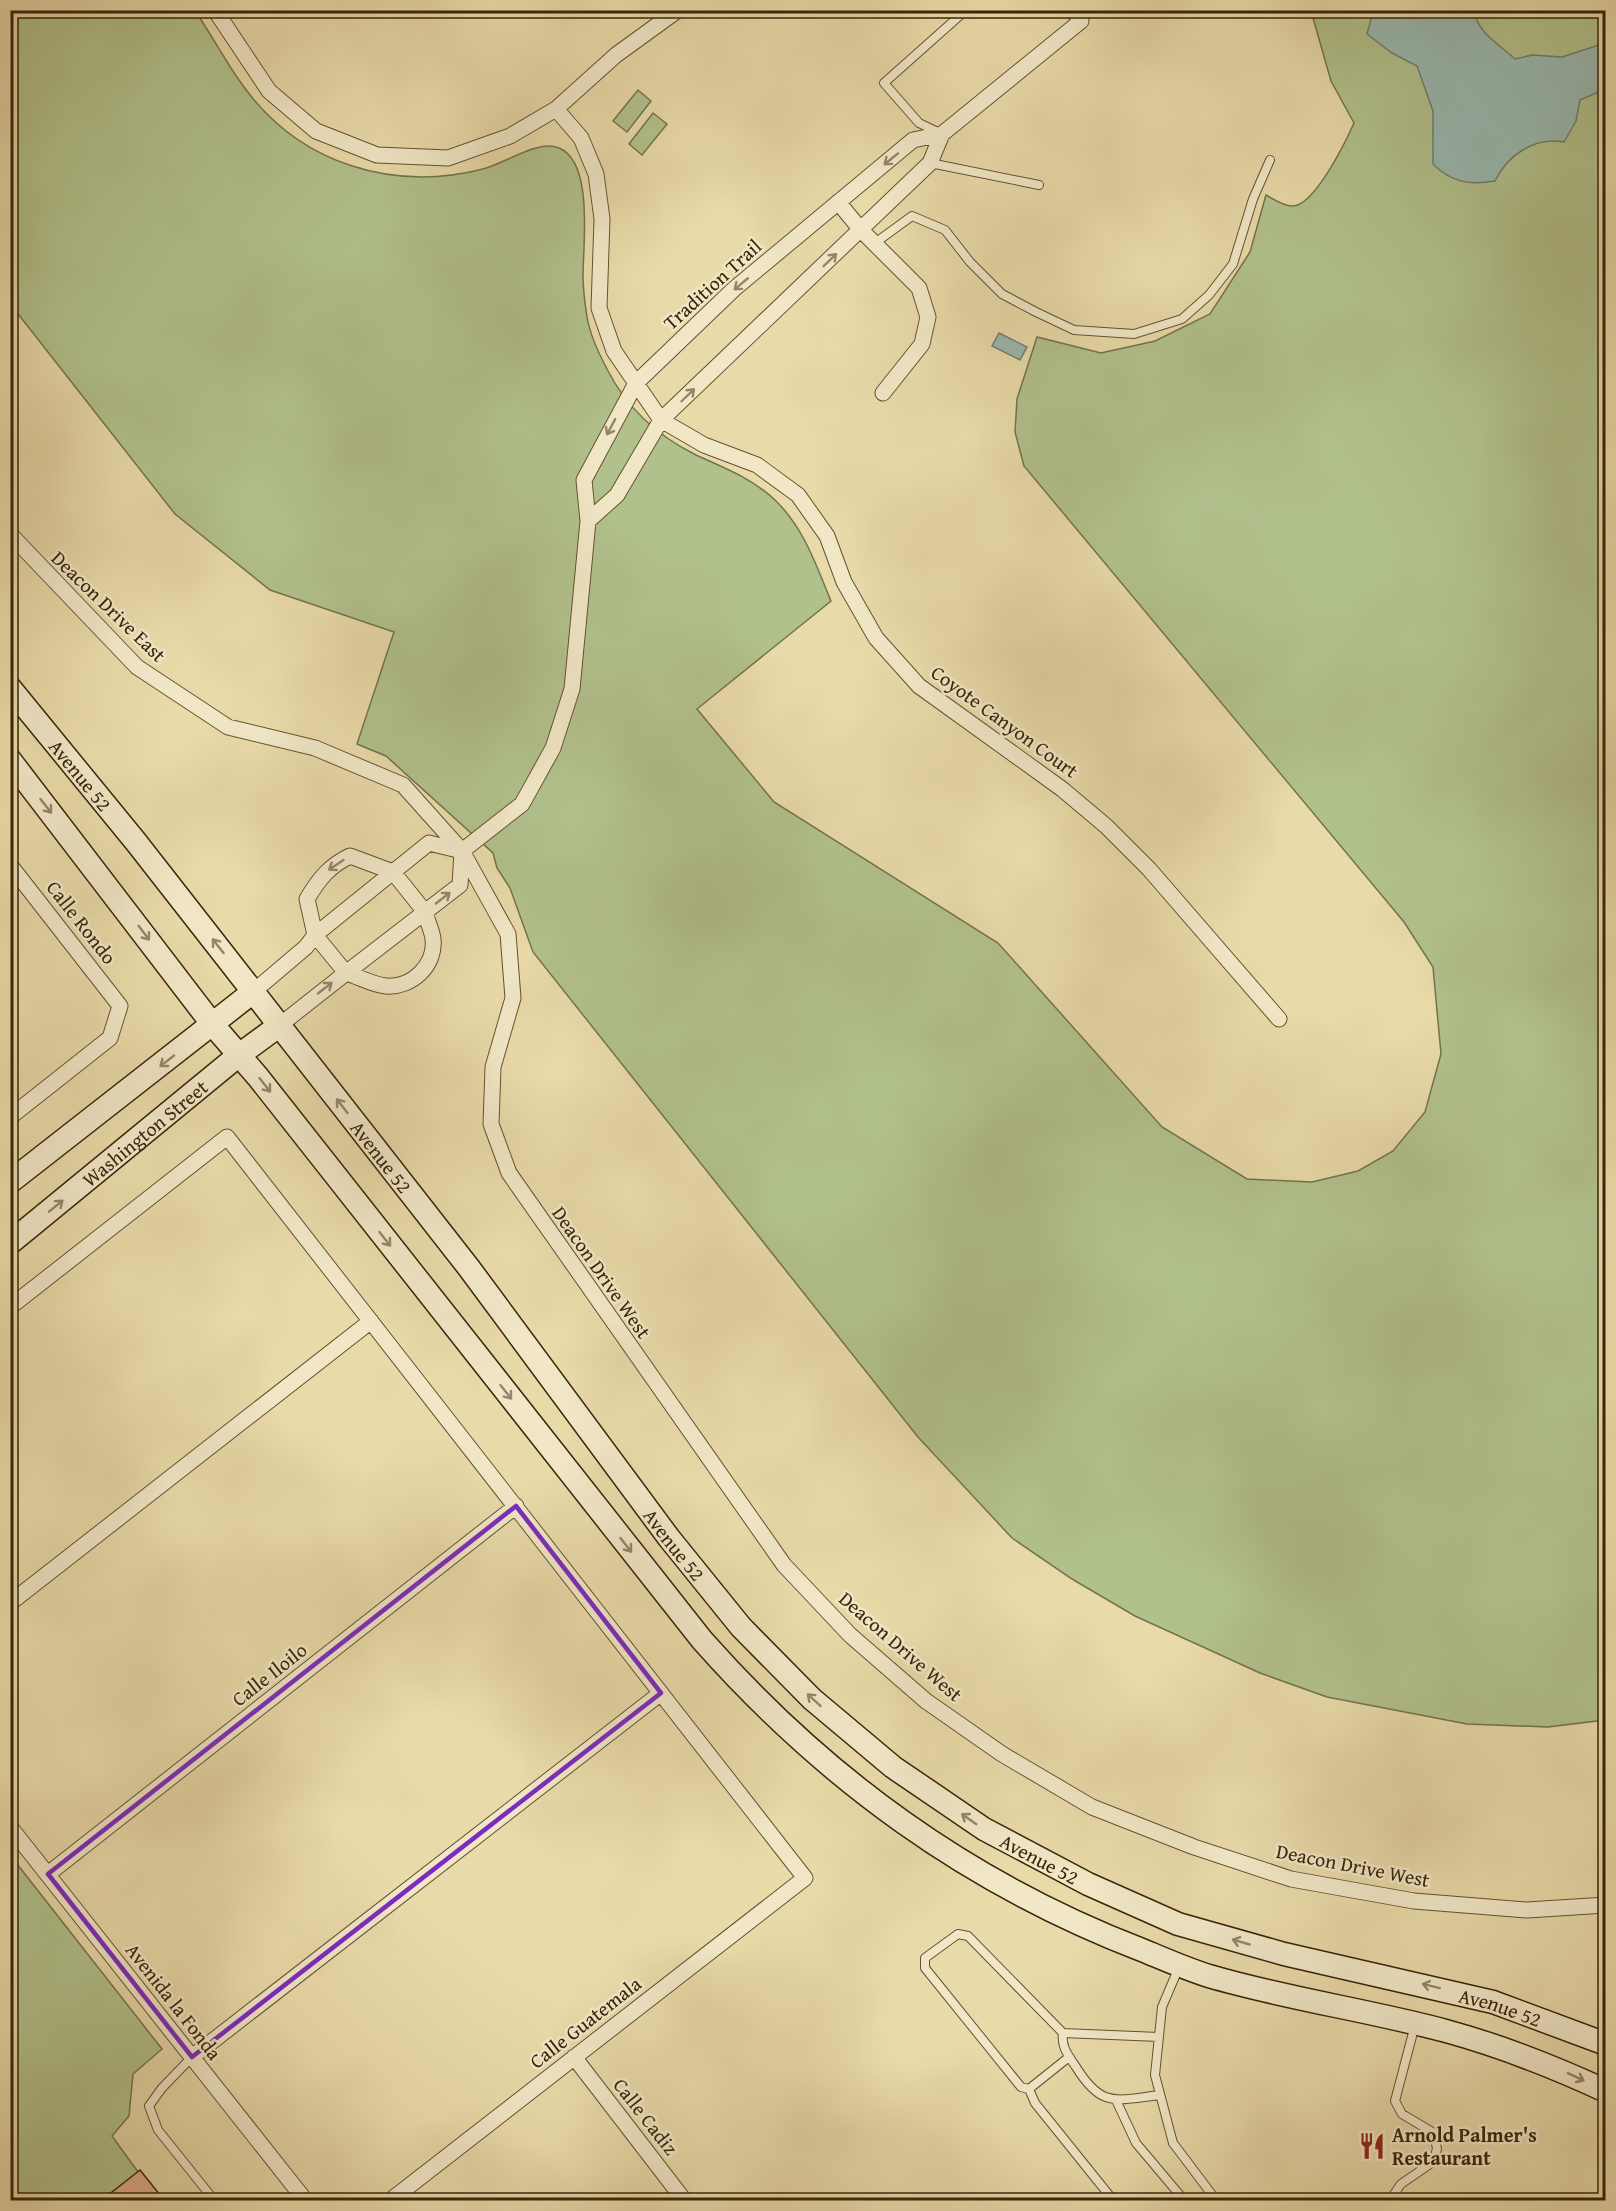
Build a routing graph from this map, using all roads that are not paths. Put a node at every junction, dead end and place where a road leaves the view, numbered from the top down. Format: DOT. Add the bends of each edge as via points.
graph roads {
  1 [pos="215,10"];
  2 [pos="678,10"];
  3 [pos="966,10"];
  4 [pos="1063,10"];
  5 [pos="1081,21"];
  6 [pos="556,108"];
  7 [pos="942,134"];
  8 [pos="1270,160"];
  9 [pos="930,164"];
  10 [pos="1039,185"];
  11 [pos="838,202"];
  12 [pos="861,230"];
  13 [pos="875,243"];
  14 [pos="636,383"];
  15 [pos="883,393"];
  16 [pos="661,420"];
  17 [pos="588,521"];
  18 [pos="10,534"];
  19 [pos="10,688"];
  20 [pos="10,760"];
  21 [pos="462,851"];
  22 [pos="10,865"];
  23 [pos="393,872"];
  24 [pos="425,912"];
  25 [pos="315,935"];
  26 [pos="346,973"];
  27 [pos="253,992"];
  28 [pos="1280,1019"];
  29 [pos="213,1025"];
  30 [pos="280,1025"];
  31 [pos="239,1055"];
  32 [pos="10,1117"];
  33 [pos="10,1182"];
  34 [pos="10,1243"];
  35 [pos="10,1307"];
  36 [pos="371,1321"];
  37 [pos="516,1506"];
  38 [pos="10,1603"];
  39 [pos="661,1693"];
  40 [pos="10,1827"];
  41 [pos="48,1874"];
  42 [pos="1605,1905"];
  43 [pos="1180,1965"];
  44 [pos="1414,2025"];
  45 [pos="1063,2033"];
  46 [pos="1159,2037"];
  47 [pos="1605,2044"];
  48 [pos="192,2057"];
  49 [pos="574,2057"];
  50 [pos="1070,2057"];
  51 [pos="1029,2089"];
  52 [pos="1605,2091"];
  53 [pos="1160,2095"];
  54 [pos="1116,2100"];
  55 [pos="214,2200"];
  56 [pos="305,2200"];
  57 [pos="392,2200"];
  58 [pos="684,2200"];
  59 [pos="1113,2200"];
  60 [pos="1184,2200"];
  61 [pos="1216,2200"];
  62 [pos="1390,2200"];
  1 -- 6 [label="street" via="269,92 316,130 377,155 448,158 510,136"];
  2 -- 6 [label="street" via="616,55"];
  3 -- 7 [label="lane" via="884,83 919,123"];
  4 -- 5 [label="lane"];
  5 -- 7 [label="street, Tradition Trail"];
  6 -- 14 [label="street" via="581,138 596,174 602,219 599,308 614,351"];
  7 -- 9 [label="street, Tradition Trail"];
  7 -- 11 [label="street, Tradition Trail, one-way" via="913,140"];
  8 -- 13 [label="lane" via="1233,264 1209,295 1182,319 1134,334 1074,330 1002,294 945,230 912,216"];
  9 -- 10 [label="lane"];
  9 -- 12 [label="street, Tradition Trail"];
  11 -- 12 [label="street"];
  11 -- 14 [label="street, Tradition Trail, one-way" via="734,289"];
  12 -- 13 [label="street"];
  16 -- 12 [label="street, Tradition Trail, one-way"];
  13 -- 15 [label="street" via="919,288 928,317 922,344"];
  14 -- 16 [label="street"];
  14 -- 17 [label="street, Tradition Trail, one-way" via="584,480"];
  16 -- 17 [label="street, Tradition Trail" via="617,495"];
  16 -- 28 [label="street, Coyote Canyon Court" via="704,445 757,465 798,495 827,536 844,582 876,638 919,686 1062,789 1106,826 1149,869"];
  17 -- 21 [label="street, Tradition Trail" via="572,690 553,748 522,804"];
  18 -- 21 [label="street, Deacon Drive East" via="137,668 228,727 315,748 403,785"];
  27 -- 19 [label="main road, Avenue 52, one-way"];
  20 -- 29 [label="main road, Avenue 52, one-way"];
  21 -- 23 [label="street" via="429,843"];
  24 -- 21 [label="street, one-way" via="460,885"];
  21 -- 42 [label="street, Deacon Drive West" via="508,934 513,998 494,1067 491,1124 509,1173 784,1565 850,1635 927,1701 1002,1754 1092,1807 1194,1847 1291,1879 1414,1901 1527,1910"];
  22 -- 32 [label="street, Calle Rondo" via="120,1006 110,1038"];
  23 -- 24 [label="street"];
  23 -- 25 [label="street"];
  23 -- 25 [label="street, one-way" via="350,856 334,864 319,878 307,899"];
  24 -- 26 [label="street"];
  24 -- 26 [label="street" via="433,940 430,959 418,977 404,985 386,987"];
  25 -- 26 [label="street"];
  25 -- 27 [label="street"];
  30 -- 26 [label="street, one-way"];
  27 -- 29 [label="main road"];
  27 -- 30 [label="main road, Avenue 52"];
  29 -- 31 [label="main road, Avenue 52"];
  29 -- 33 [label="main road, one-way"];
  30 -- 31 [label="main road, Washington Street"];
  47 -- 30 [label="main road, Avenue 52, one-way" via="1493,2002 1284,1954 1178,1924 1088,1884 984,1830 893,1767 812,1699 741,1627 669,1538 470,1268"];
  34 -- 31 [label="main road, Washington Street, one-way"];
  31 -- 43 [label="main road, Avenue 52, one-way" via="702,1640 781,1725 861,1793 1012,1891 1107,1937"];
  35 -- 36 [label="street" via="227,1137"];
  36 -- 37 [label="street"];
  36 -- 38 [label="street"];
  37 -- 39 [label="street"];
  37 -- 41 [label="street, Calle Iloilo"];
  39 -- 48 [label="street"];
  39 -- 49 [label="street, Calle Guatemala" via="805,1878"];
  40 -- 41 [label="street, Avenida la Fonda"];
  41 -- 48 [label="street, Avenida la Fonda"];
  43 -- 44 [label="main road, Avenue 52" via="1208,1976"];
  43 -- 46 [label="lane" via="1162,2007"];
  44 -- 52 [label="main road, Avenue 52, one-way" via="1446,2031 1546,2063"];
  44 -- 62 [label="lane" via="1395,2101 1402,2115 1434,2133 1437,2149 1434,2162 1401,2184"];
  45 -- 46 [label="lane"];
  45 -- 50 [label="lane" via="1064,2048"];
  45 -- 51 [label="lane" via="968,1936 958,1934 925,1958 925,1968 1021,2087"];
  46 -- 53 [label="lane" via="1155,2075"];
  48 -- 55 [label="lane" via="149,2106 158,2130"];
  48 -- 56 [label="street, Avenida la Fonda"];
  49 -- 57 [label="street, Calle Guatemala"];
  49 -- 58 [label="street, Calle Cadiz"];
  50 -- 51 [label="lane"];
  50 -- 54 [label="lane" via="1089,2087 1102,2097"];
  51 -- 59 [label="lane" via="1035,2103"];
  53 -- 54 [label="lane"];
  53 -- 61 [label="lane" via="1173,2143"];
  54 -- 60 [label="lane" via="1136,2143"];
}
